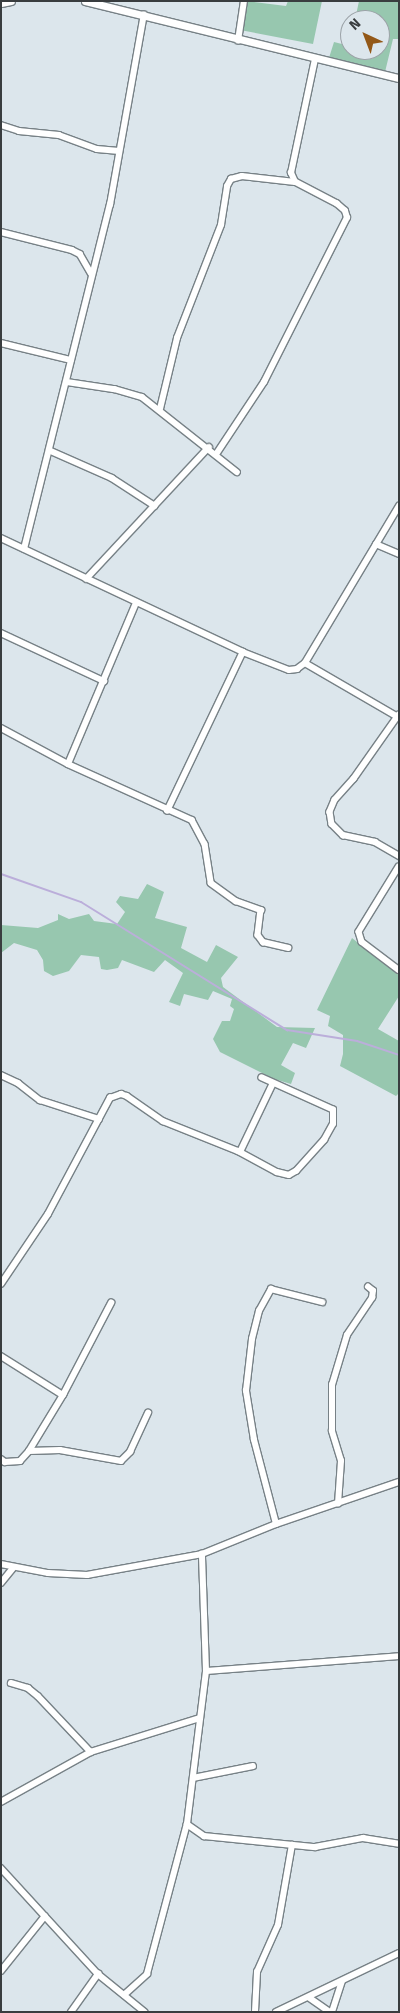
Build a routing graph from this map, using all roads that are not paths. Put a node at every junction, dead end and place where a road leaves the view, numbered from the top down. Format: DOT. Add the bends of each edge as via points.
graph roads {
  1 [pos="11,1"];
  2 [pos="244,1"];
  3 [pos="90,2"];
  4 [pos="1,3"];
  5 [pos="144,15"];
  6 [pos="238,41"];
  7 [pos="315,59"];
  8 [pos="399,78"];
  9 [pos="1,125"];
  10 [pos="119,150"];
  11 [pos="295,182"];
  12 [pos="1,232"];
  13 [pos="92,273"];
  14 [pos="1,344"];
  15 [pos="71,360"];
  16 [pos="67,382"];
  17 [pos="160,409"];
  18 [pos="209,447"];
  19 [pos="51,451"];
  20 [pos="217,453"];
  21 [pos="237,472"];
  22 [pos="155,506"];
  23 [pos="399,506"];
  24 [pos="1,538"];
  25 [pos="376,544"];
  26 [pos="24,549"];
  27 [pos="399,554"];
  28 [pos="86,579"];
  29 [pos="136,603"];
  30 [pos="1,633"];
  31 [pos="243,652"];
  32 [pos="305,662"];
  33 [pos="104,681"];
  34 [pos="398,716"];
  35 [pos="1,728"];
  36 [pos="68,764"];
  37 [pos="167,811"];
  38 [pos="399,856"];
  39 [pos="399,867"];
  40 [pos="288,948"];
  41 [pos="399,970"];
  42 [pos="1,1075"];
  43 [pos="262,1078"];
  44 [pos="273,1083"];
  45 [pos="98,1119"];
  46 [pos="240,1152"];
  47 [pos="1,1284"];
  48 [pos="368,1286"];
  49 [pos="322,1302"];
  50 [pos="111,1303"];
  51 [pos="1,1356"];
  52 [pos="63,1395"];
  53 [pos="148,1413"];
  54 [pos="29,1451"];
  55 [pos="1,1459"];
  56 [pos="399,1482"];
  57 [pos="338,1504"];
  58 [pos="276,1524"];
  59 [pos="202,1554"];
  60 [pos="1,1564"];
  61 [pos="13,1568"];
  62 [pos="1,1583"];
  63 [pos="399,1656"];
  64 [pos="206,1671"];
  65 [pos="10,1683"];
  66 [pos="200,1718"];
  67 [pos="91,1752"];
  68 [pos="253,1766"];
  69 [pos="193,1778"];
  70 [pos="1,1802"];
  71 [pos="187,1824"];
  72 [pos="399,1844"];
  73 [pos="292,1845"];
  74 [pos="1,1868"];
  75 [pos="45,1916"];
  76 [pos="399,1953"];
  77 [pos="1,1971"];
  78 [pos="98,1974"];
  79 [pos="342,1982"];
  80 [pos="124,1995"];
  81 [pos="310,1998"];
  82 [pos="71,2012"];
  83 [pos="145,2012"];
  84 [pos="254,2012"];
  85 [pos="276,2012"];
  86 [pos="331,2012"];
  1 -- 4 [label="street"];
  2 -- 6 [label="street"];
  3 -- 5 [label="street"];
  5 -- 6 [label="street"];
  5 -- 10 [label="street"];
  6 -- 7 [label="street"];
  7 -- 8 [label="street"];
  7 -- 11 [label="street" via="291,173"];
  9 -- 10 [label="street" via="19,131 59,135 97,149"];
  10 -- 13 [label="street" via="110,205"];
  11 -- 17 [label="street" via="242,176 231,179 227,186 222,225 177,338"];
  11 -- 20 [label="street" via="337,204 346,211 347,218 264,382"];
  12 -- 13 [label="street" via="72,250 80,254"];
  13 -- 15 [label="street"];
  14 -- 15 [label="street"];
  15 -- 16 [label="street"];
  16 -- 17 [label="street" via="142,397"];
  16 -- 19 [label="street"];
  17 -- 18 [label="street"];
  18 -- 20 [label="street"];
  18 -- 22 [label="street"];
  19 -- 22 [label="street" via="112,478"];
  19 -- 26 [label="street"];
  20 -- 21 [label="street"];
  22 -- 28 [label="street"];
  23 -- 25 [label="street"];
  24 -- 26 [label="street"];
  25 -- 27 [label="street"];
  25 -- 32 [label="street"];
  26 -- 28 [label="street"];
  28 -- 29 [label="street"];
  29 -- 31 [label="street"];
  29 -- 33 [label="street"];
  30 -- 33 [label="street"];
  31 -- 32 [label="street" via="289,670 297,670"];
  31 -- 37 [label="street"];
  32 -- 34 [label="street"];
  33 -- 36 [label="street"];
  34 -- 38 [label="street" via="354,779 335,800 330,812 332,824 343,835 375,842"];
  35 -- 36 [label="street"];
  36 -- 37 [label="street"];
  37 -- 40 [label="street" via="192,820 196,826 210,862 209,876 218,890 261,910 258,935 263,942"];
  39 -- 41 [label="street" via="359,932 362,942"];
  42 -- 45 [label="street" via="40,1100"];
  43 -- 44 [label="street"];
  44 -- 46 [label="street"];
  44 -- 46 [label="street" via="330,1107 335,1116 333,1124 324,1140 289,1175"];
  45 -- 46 [label="street" via="110,1098 121,1094 163,1121"];
  45 -- 47 [label="street" via="48,1214"];
  48 -- 57 [label="street" via="373,1291 372,1298 347,1335 332,1385 332,1431 341,1461"];
  49 -- 58 [label="street" via="271,1289 261,1305 252,1339 246,1391 254,1440"];
  50 -- 52 [label="street"];
  51 -- 52 [label="street"];
  52 -- 54 [label="street"];
  53 -- 54 [label="street" via="130,1452 121,1462 60,1450"];
  54 -- 55 [label="street" via="20,1460 5,1462"];
  56 -- 57 [label="street"];
  57 -- 58 [label="street"];
  58 -- 59 [label="street"];
  59 -- 61 [label="street" via="87,1575"];
  59 -- 64 [label="street"];
  60 -- 61 [label="street"];
  61 -- 62 [label="street"];
  63 -- 64 [label="street"];
  64 -- 66 [label="street"];
  65 -- 67 [label="street" via="28,1688 38,1696"];
  66 -- 67 [label="street"];
  66 -- 69 [label="street"];
  67 -- 70 [label="street"];
  68 -- 69 [label="street"];
  69 -- 71 [label="street"];
  71 -- 73 [label="street" via="204,1836"];
  71 -- 80 [label="street" via="147,1974"];
  72 -- 73 [label="street" via="363,1838 316,1848"];
  73 -- 84 [label="street" via="278,1925 257,1972"];
  74 -- 75 [label="street"];
  75 -- 77 [label="street"];
  75 -- 78 [label="street"];
  76 -- 79 [label="street"];
  78 -- 80 [label="street"];
  78 -- 82 [label="street"];
  79 -- 81 [label="street"];
  79 -- 86 [label="street"];
  80 -- 83 [label="street"];
  81 -- 85 [label="street"];
  81 -- 86 [label="street"];
}
